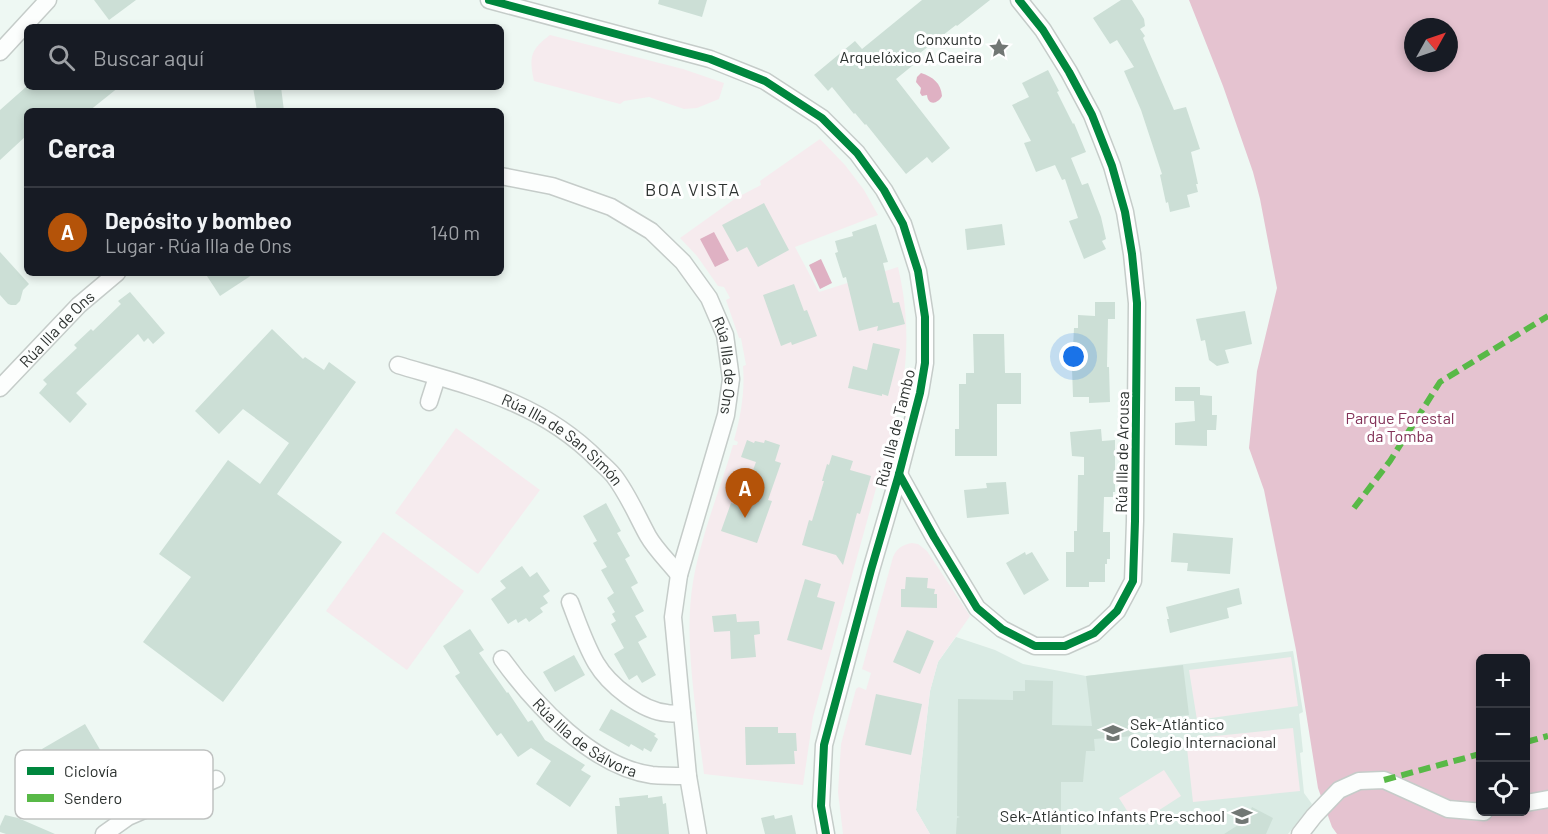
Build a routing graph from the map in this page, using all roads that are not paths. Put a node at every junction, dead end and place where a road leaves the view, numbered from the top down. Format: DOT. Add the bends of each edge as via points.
graph roads {
  1 [pos="48,0"];
  2 [pos="489,0"];
  3 [pos="1018,0"];
  4 [pos="26,24"];
  5 [pos="24,26"];
  6 [pos="0,52"];
  7 [pos="504,177"];
  8 [pos="113,276"];
  9 [pos="398,365"];
  10 [pos="437,376"];
  11 [pos="0,388"];
  12 [pos="429,402"];
  13 [pos="899,474"];
  14 [pos="679,575"];
  15 [pos="570,602"];
  16 [pos="502,659"];
  17 [pos="682,713"];
  18 [pos="688,776"];
  19 [pos="216,779"];
  20 [pos="213,780"];
  21 [pos="1548,799"];
  22 [pos="1530,802"];
  23 [pos="1476,811"];
  24 [pos="125,819"];
  25 [pos="104,834"];
  26 [pos="698,834"];
  27 [pos="826,834"];
  28 [pos="1300,834"];
  1 -- 4 [label="street"];
  2 -- 13 [label="street, Rúa Illa de Tambo" via="710,59 765,81 822,118 857,153 903,224 918,271 925,317 925,363"];
  3 -- 13 [label="street, Rúa Illa de Arousa" via="1043,30 1092,115 1112,166 1132,254 1137,303 1133,581 1117,611 1094,633 1065,646 1035,646 1002,629 978,608"];
  5 -- 6 [label="street"];
  7 -- 14 [label="street, Rúa Illa de Ons" via="552,186 611,207 651,231 683,262 709,298 725,335 731,379 726,415"];
  8 -- 11 [label="street, Rúa Illa de Ons" via="79,305"];
  9 -- 10 [label="street, Rúa Illa de San Simón"];
  10 -- 12 [label="street"];
  10 -- 14 [label="street, Rúa Illa de San Simón" via="520,405 586,448 614,476 649,538"];
  13 -- 27 [label="street, Rúa Illa de Tambo" via="824,745 821,806"];
  14 -- 17 [label="street, Rúa Illa de Ons" via="673,617"];
  15 -- 17 [label="street" via="597,665 613,684 647,708 666,714"];
  16 -- 18 [label="street, Rúa Illa de Sálvora" via="518,682 567,733 598,754 627,769 651,775"];
  17 -- 18 [label="street, Rúa Illa de Ons"];
  18 -- 26 [label="street, Rúa Illa de Ons"];
  19 -- 20 [label="street"];
  21 -- 22 [label="street"];
  23 -- 28 [label="street" via="1448,809 1384,780 1359,781 1339,790"];
  24 -- 25 [label="street"];
}
